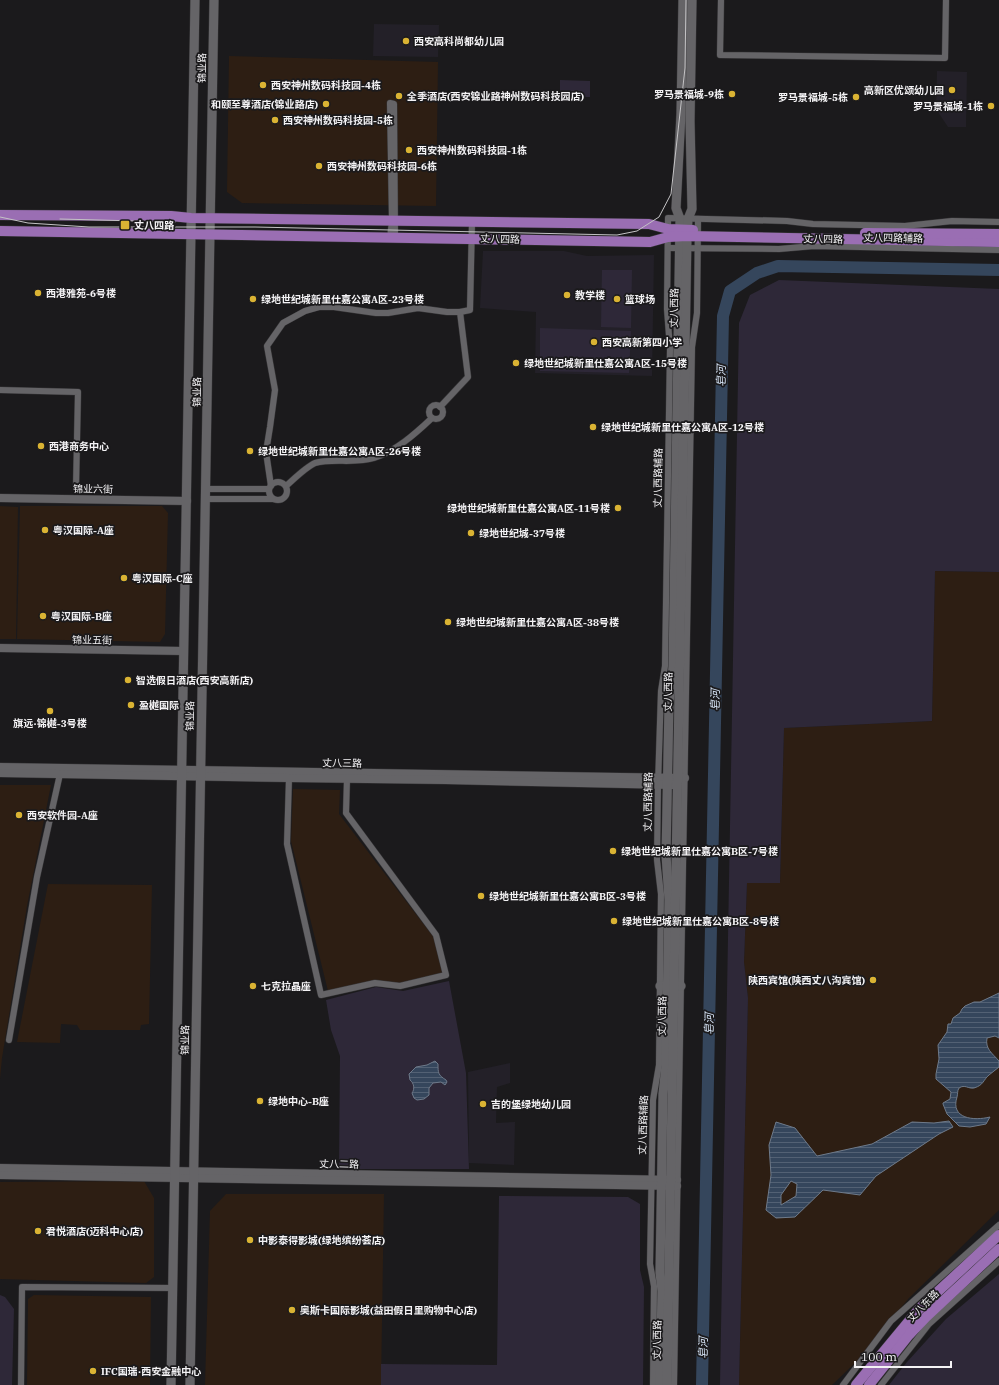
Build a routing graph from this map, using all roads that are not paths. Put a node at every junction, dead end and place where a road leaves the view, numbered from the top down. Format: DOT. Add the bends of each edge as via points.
graph roads {
  1 [pos="195,0"];
  2 [pos="214,0"];
  3 [pos="682,0"];
  4 [pos="692,0"];
  5 [pos="721,0"];
  6 [pos="946,0"];
  7 [pos="0,215"];
  8 [pos="191,218"];
  9 [pos="211,218"];
  10 [pos="668,218"];
  11 [pos="684,219"];
  12 [pos="698,219"];
  13 [pos="393,221"];
  14 [pos="472,222"];
  15 [pos="999,222"];
  16 [pos="0,231"];
  17 [pos="668,233"];
  18 [pos="688,233"];
  19 [pos="190,234"];
  20 [pos="999,234"];
  21 [pos="211,235"];
  22 [pos="392,238"];
  23 [pos="472,239"];
  24 [pos="999,242"];
  25 [pos="668,248"];
  26 [pos="683,248"];
  27 [pos="698,248"];
  28 [pos="999,250"];
  29 [pos="460,312"];
  30 [pos="0,390"];
  31 [pos="440,407"];
  32 [pos="432,418"];
  33 [pos="286,486"];
  34 [pos="76,488"];
  35 [pos="270,488"];
  36 [pos="206,489"];
  37 [pos="0,498"];
  38 [pos="206,499"];
  39 [pos="273,499"];
  40 [pos="186,501"];
  41 [pos="0,648"];
  42 [pos="183,652"];
  43 [pos="0,767"];
  44 [pos="0,773"];
  45 [pos="181,773"];
  46 [pos="200,773"];
  47 [pos="60,774"];
  48 [pos="288,778"];
  49 [pos="347,779"];
  50 [pos="680,781"];
  51 [pos="663,782"];
  52 [pos="670,986"];
  53 [pos="9,1040"];
  54 [pos="0,1168"];
  55 [pos="0,1175"];
  56 [pos="175,1175"];
  57 [pos="194,1175"];
  58 [pos="665,1183"];
  59 [pos="999,1224"];
  60 [pos="999,1235"];
  61 [pos="999,1249"];
  62 [pos="999,1261"];
  63 [pos="173,1288"];
  64 [pos="21,1385"];
  65 [pos="171,1385"];
  66 [pos="190,1385"];
  67 [pos="653,1385"];
  68 [pos="660,1385"];
  69 [pos="667,1385"];
  70 [pos="674,1385"];
  71 [pos="843,1385"];
  72 [pos="856,1385"];
  73 [pos="869,1385"];
  74 [pos="881,1385"];
  1 -- 8 [label="main road, 锦业路"];
  2 -- 9 [label="main road, 锦业路"];
  3 -- 11 [label="main road, 丈八西路" via="681,114 676,208"];
  4 -- 11 [label="main road, 丈八西路" via="692,209"];
  5 -- 6 [label="street" via="720,55 945,58"];
  7 -- 8 [label="main road, 丈八四路"];
  8 -- 9 [label="main road, 丈八四路"];
  8 -- 19 [label="main road, 锦业路"];
  9 -- 13 [label="main road, 丈八四路"];
  9 -- 21 [label="main road, 锦业路"];
  10 -- 11 [label="street, 丈八四路辅路"];
  10 -- 17 [label="street, 丈八西路辅路"];
  11 -- 12 [label="street, 丈八四路辅路"];
  11 -- 18 [label="main road, 丈八西路"];
  12 -- 15 [label="street, 丈八四路辅路" via="905,226 952,221"];
  12 -- 18 [label="street"];
  13 -- 13 [label="street" via="394,104 390,103"];
  13 -- 14 [label="main road, 丈八四路"];
  13 -- 22 [label="street"];
  14 -- 17 [label="main road, 丈八四路" via="649,224"];
  14 -- 23 [label="street"];
  16 -- 19 [label="main road, 丈八四路"];
  17 -- 18 [label="main road, 丈八四路"];
  17 -- 23 [label="main road, 丈八四路" via="650,242"];
  17 -- 25 [label="street, 丈八西路辅路"];
  18 -- 20 [label="main road, 丈八四路"];
  18 -- 24 [label="main road, 丈八四路"];
  18 -- 26 [label="main road, 丈八西路"];
  18 -- 27 [label="street"];
  19 -- 21 [label="main road, 丈八四路"];
  19 -- 40 [label="main road, 锦业路"];
  21 -- 22 [label="main road, 丈八四路"];
  21 -- 36 [label="main road, 锦业路"];
  22 -- 23 [label="main road, 丈八四路"];
  23 -- 29 [label="street" via="470,310"];
  25 -- 26 [label="street, 丈八四路辅路"];
  25 -- 51 [label="street, 丈八西路辅路" via="667,309 670,349 665,666 661,691"];
  26 -- 27 [label="street, 丈八四路辅路"];
  26 -- 50 [label="main road, 丈八西路"];
  26 -- 51 [label="main road, 丈八西路" via="673,659"];
  27 -- 28 [label="street, 丈八四路辅路" via="779,249 814,246"];
  27 -- 50 [label="street" via="697,313 692,347"];
  29 -- 31 [label="street" via="468,377"];
  29 -- 35 [label="street" via="418,308 376,313 319,307 305,311 283,323 267,346 275,390 266,452"];
  30 -- 34 [label="street" via="78,392"];
  31 -- 32 [label="street" via="440,417"];
  31 -- 32 [label="street" via="430,408"];
  32 -- 33 [label="street" via="403,443 374,458 315,464"];
  33 -- 35 [label="street" via="276,482"];
  33 -- 39 [label="street" via="286,497 280,501"];
  35 -- 36 [label="street"];
  35 -- 39 [label="street" via="270,496"];
  36 -- 38 [label="main road, 锦业路"];
  37 -- 40 [label="street, 锦业六街"];
  38 -- 39 [label="street"];
  38 -- 46 [label="main road, 锦业路"];
  40 -- 42 [label="main road, 锦业路"];
  41 -- 42 [label="street, 锦业五街"];
  42 -- 45 [label="main road, 锦业路"];
  43 -- 45 [label="street, 丈八三路"];
  44 -- 47 [label="street, 丈八三路"];
  45 -- 46 [label="street, 丈八三路"];
  45 -- 47 [label="street, 丈八三路"];
  45 -- 56 [label="main road, 锦业路"];
  46 -- 48 [label="street, 丈八三路"];
  46 -- 51 [label="street, 丈八三路"];
  46 -- 57 [label="main road, 锦业路"];
  47 -- 53 [label="street" via="37,877"];
  48 -- 49 [label="street, 丈八三路"];
  48 -- 49 [label="street" via="287,844 322,995 375,983 400,986 446,976 436,935 346,813"];
  49 -- 51 [label="street, 丈八三路"];
  50 -- 51 [label="street, 丈八三路"];
  50 -- 52 [label="main road, 丈八西路"];
  51 -- 52 [label="main road, 丈八西路"];
  52 -- 58 [label="street"];
  52 -- 58 [label="main road, 丈八西路" via="663,1094"];
  54 -- 56 [label="street, 丈八二路"];
  55 -- 56 [label="street, 丈八二路"];
  56 -- 57 [label="street, 丈八二路"];
  56 -- 63 [label="main road, 锦业路"];
  57 -- 58 [label="street, 丈八二路"];
  57 -- 66 [label="main road, 锦业路"];
  58 -- 67 [label="street" via="650,1264 654,1286"];
  58 -- 68 [label="main road, 丈八西路" via="660,1273"];
  58 -- 69 [label="main road, 丈八西路"];
  58 -- 70 [label="street"];
  59 -- 71 [label="street" via="891,1321"];
  60 -- 72 [label="main road, 丈八东路" via="919,1309"];
  61 -- 73 [label="main road, 丈八东路" via="926,1317"];
  62 -- 74 [label="street" via="929,1324"];
  63 -- 64 [label="street" via="22,1287"];
  63 -- 65 [label="main road, 锦业路"];
}
